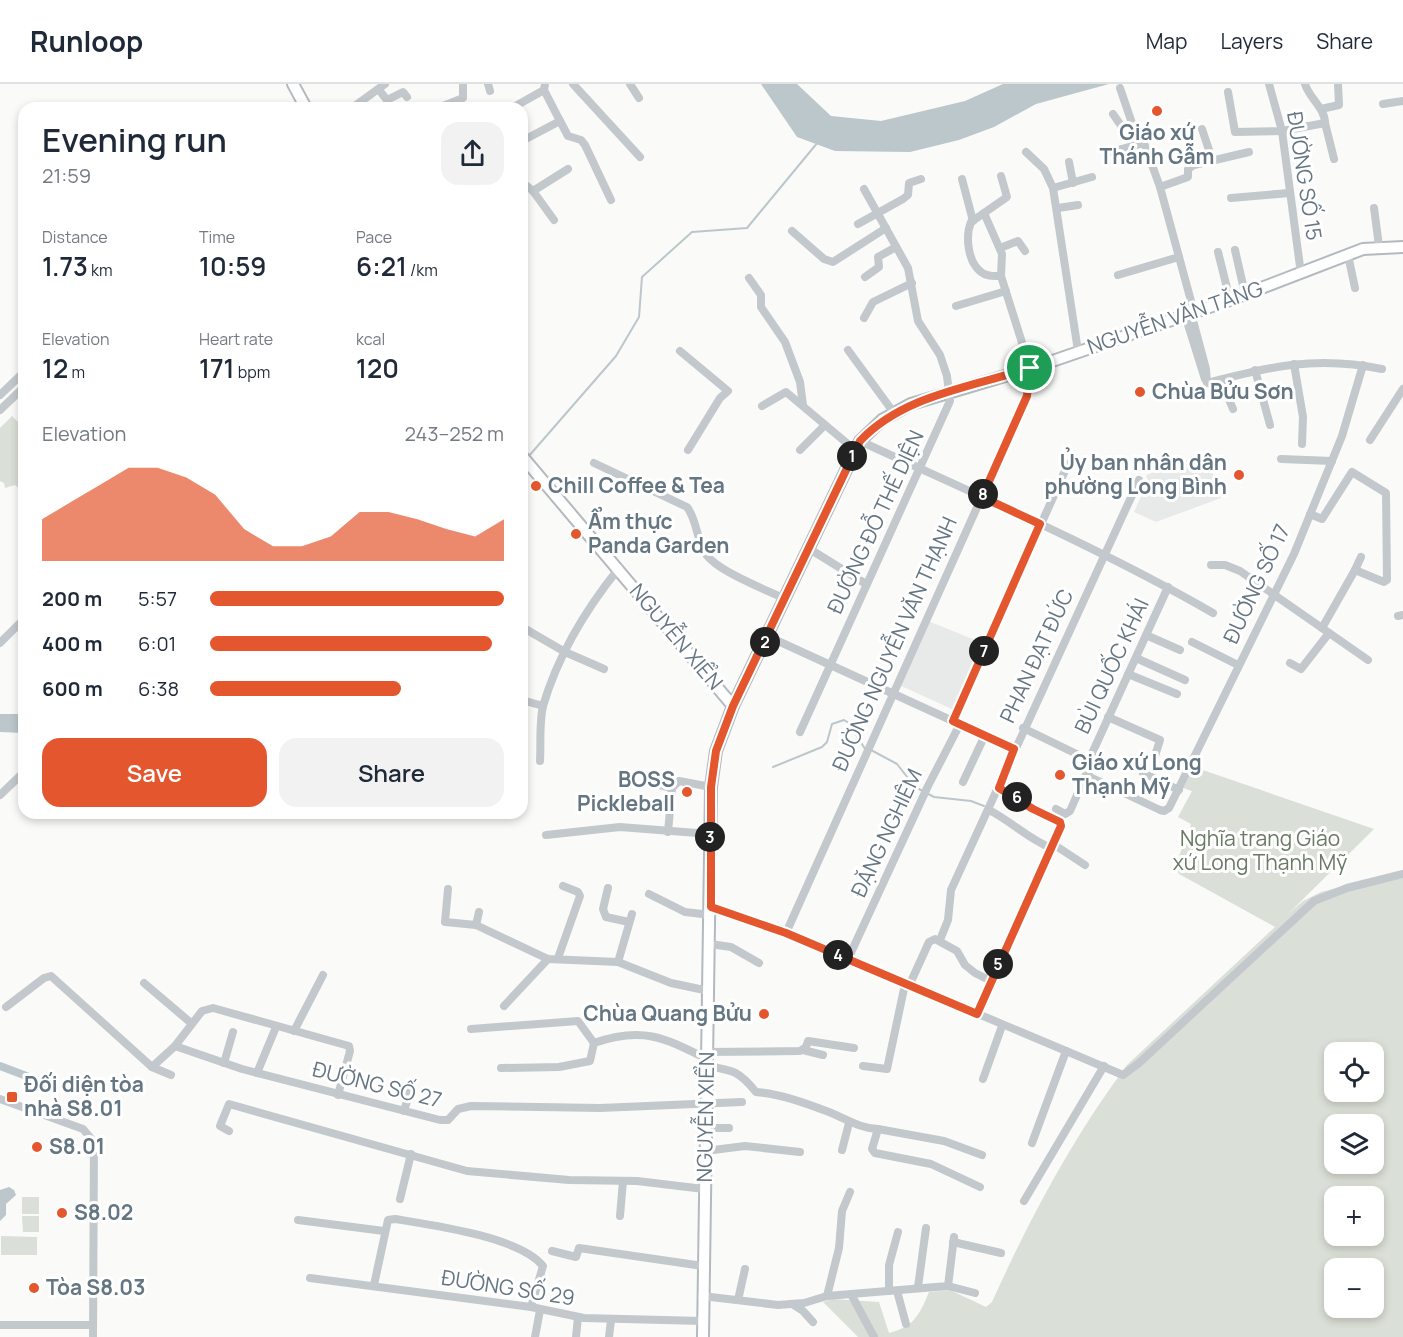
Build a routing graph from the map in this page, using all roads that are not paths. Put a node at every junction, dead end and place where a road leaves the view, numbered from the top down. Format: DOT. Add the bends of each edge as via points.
graph roads {
  1 [pos="293,84"];
  2 [pos="463,84"];
  3 [pos="573,84"];
  4 [pos="1269,84"];
  5 [pos="1305,84"];
  6 [pos="1338,84"];
  7 [pos="632,85"];
  8 [pos="382,87"];
  9 [pos="545,87"];
  10 [pos="1120,88"];
  11 [pos="1228,92"];
  12 [pos="407,97"];
  13 [pos="639,98"];
  14 [pos="1403,101"];
  15 [pos="300,102"];
  16 [pos="361,102"];
  17 [pos="453,102"];
  18 [pos="521,102"];
  19 [pos="1383,104"];
  20 [pos="1321,108"];
  21 [pos="1113,114"];
  22 [pos="560,121"];
  23 [pos="1325,123"];
  24 [pos="1134,129"];
  25 [pos="1202,129"];
  26 [pos="1281,131"];
  27 [pos="528,138"];
  28 [pos="1144,143"];
  29 [pos="1026,152"];
  30 [pos="1110,152"];
  31 [pos="1248,152"];
  32 [pos="640,157"];
  33 [pos="1212,159"];
  34 [pos="1334,159"];
  35 [pos="1069,162"];
  36 [pos="568,169"];
  37 [pos="1001,176"];
  38 [pos="1092,177"];
  39 [pos="962,179"];
  40 [pos="921,180"];
  41 [pos="1072,183"];
  42 [pos="528,187"];
  43 [pos="1160,187"];
  44 [pos="1053,188"];
  45 [pos="864,189"];
  46 [pos="533,191"];
  47 [pos="1289,192"];
  48 [pos="1230,198"];
  49 [pos="611,201"];
  50 [pos="1078,205"];
  51 [pos="1058,208"];
  52 [pos="1374,208"];
  53 [pos="984,213"];
  54 [pos="878,214"];
  55 [pos="554,220"];
  56 [pos="973,221"];
  57 [pos="858,224"];
  58 [pos="886,228"];
  59 [pos="792,231"];
  60 [pos="896,246"];
  61 [pos="1379,246"];
  62 [pos="1403,247"];
  63 [pos="1000,248"];
  64 [pos="1235,250"];
  65 [pos="1025,251"];
  66 [pos="1218,252"];
  67 [pos="1348,255"];
  68 [pos="1179,256"];
  69 [pos="1118,274"];
  70 [pos="1301,274"];
  71 [pos="1001,276"];
  72 [pos="865,277"];
  73 [pos="749,278"];
  74 [pos="912,283"];
  75 [pos="1355,288"];
  76 [pos="1006,291"];
  77 [pos="1245,294"];
  78 [pos="1230,300"];
  79 [pos="956,306"];
  80 [pos="1190,313"];
  81 [pos="864,318"];
  82 [pos="848,350"];
  83 [pos="680,351"];
  84 [pos="1078,351"];
  85 [pos="1294,364"];
  86 [pos="1363,365"];
  87 [pos="1030,368"];
  88 [pos="1382,369"];
  89 [pos="1255,370"];
  90 [pos="18,378"];
  91 [pos="1221,380"];
  92 [pos="1403,389"];
  93 [pos="951,392"];
  94 [pos="18,393"];
  95 [pos="0,395"];
  96 [pos="803,405"];
  97 [pos="762,406"];
  98 [pos="1233,409"];
  99 [pos="0,410"];
  100 [pos="894,412"];
  101 [pos="1270,425"];
  102 [pos="824,426"];
  103 [pos="1370,440"];
  104 [pos="1302,444"];
  105 [pos="858,446"];
  106 [pos="688,450"];
  107 [pos="800,450"];
  108 [pos="1281,459"];
  109 [pos="1332,460"];
  110 [pos="528,463"];
  111 [pos="594,463"];
  112 [pos="1068,464"];
  113 [pos="920,468"];
  114 [pos="1139,480"];
  115 [pos="982,497"];
  116 [pos="1310,514"];
  117 [pos="1040,524"];
  118 [pos="808,548"];
  119 [pos="1104,555"];
  120 [pos="1361,557"];
  121 [pos="1211,565"];
  122 [pos="619,568"];
  123 [pos="1355,570"];
  124 [pos="866,584"];
  125 [pos="1168,587"];
  126 [pos="1273,594"];
  127 [pos="785,599"];
  128 [pos="1214,613"];
  129 [pos="18,625"];
  130 [pos="1322,628"];
  131 [pos="528,630"];
  132 [pos="1329,633"];
  133 [pos="1146,635"];
  134 [pos="767,636"];
  135 [pos="1192,642"];
  136 [pos="0,643"];
  137 [pos="1180,650"];
  138 [pos="565,652"];
  139 [pos="1136,658"];
  140 [pos="1368,660"];
  141 [pos="1290,663"];
  142 [pos="1238,665"];
  143 [pos="831,667"];
  144 [pos="604,669"];
  145 [pos="1128,674"];
  146 [pos="1185,680"];
  147 [pos="1177,694"];
  148 [pos="893,695"];
  149 [pos="528,702"];
  150 [pos="543,706"];
  151 [pos="733,706"];
  152 [pos="1108,717"];
  153 [pos="956,722"];
  154 [pos="1023,728"];
  155 [pos="800,732"];
  156 [pos="985,735"];
  157 [pos="1014,749"];
  158 [pos="1154,759"];
  159 [pos="1089,760"];
  160 [pos="540,761"];
  161 [pos="1087,772"];
  162 [pos="1143,773"];
  163 [pos="18,778"];
  164 [pos="963,782"];
  165 [pos="652,783"];
  166 [pos="711,787"];
  167 [pos="672,788"];
  168 [pos="999,788"];
  169 [pos="1179,790"];
  170 [pos="0,795"];
  171 [pos="1056,809"];
  172 [pos="989,810"];
  173 [pos="668,832"];
  174 [pos="710,834"];
  175 [pos="546,835"];
  176 [pos="1052,846"];
  177 [pos="1085,865"];
  178 [pos="1403,874"];
  179 [pos="563,886"];
  180 [pos="608,888"];
  181 [pos="448,889"];
  182 [pos="649,894"];
  183 [pos="711,911"];
  184 [pos="479,912"];
  185 [pos="476,925"];
  186 [pos="786,933"];
  187 [pos="940,940"];
  188 [pos="710,944"];
  189 [pos="558,958"];
  190 [pos="548,959"];
  191 [pos="848,959"];
  192 [pos="618,962"];
  193 [pos="759,963"];
  194 [pos="323,975"];
  195 [pos="991,981"];
  196 [pos="144,983"];
  197 [pos="907,985"];
  198 [pos="709,990"];
  199 [pos="504,1006"];
  200 [pos="6,1007"];
  201 [pos="977,1014"];
  202 [pos="191,1023"];
  203 [pos="1002,1026"];
  204 [pos="276,1027"];
  205 [pos="471,1029"];
  206 [pos="294,1031"];
  207 [pos="233,1032"];
  208 [pos="594,1043"];
  209 [pos="175,1046"];
  210 [pos="854,1048"];
  211 [pos="803,1050"];
  212 [pos="1066,1051"];
  213 [pos="823,1055"];
  214 [pos="707,1059"];
  215 [pos="224,1063"];
  216 [pos="863,1066"];
  217 [pos="1104,1066"];
  218 [pos="152,1067"];
  219 [pos="501,1068"];
  220 [pos="258,1073"];
  221 [pos="171,1076"];
  222 [pos="983,1079"];
  223 [pos="411,1088"];
  224 [pos="338,1095"];
  225 [pos="0,1099"];
  226 [pos="742,1102"];
  227 [pos="706,1103"];
  228 [pos="404,1111"];
  229 [pos="849,1123"];
  230 [pos="705,1128"];
  231 [pos="729,1128"];
  232 [pos="878,1129"];
  233 [pos="229,1131"];
  234 [pos="1032,1143"];
  235 [pos="842,1150"];
  236 [pos="705,1151"];
  237 [pos="800,1152"];
  238 [pos="411,1154"];
  239 [pos="982,1155"];
  240 [pos="623,1181"];
  241 [pos="980,1187"];
  242 [pos="704,1189"];
  243 [pos="850,1192"];
  244 [pos="400,1199"];
  245 [pos="1024,1201"];
  246 [pos="620,1216"];
  247 [pos="298,1220"];
  248 [pos="926,1228"];
  249 [pos="384,1231"];
  250 [pos="898,1232"];
  251 [pos="552,1251"];
  252 [pos="1001,1253"];
  253 [pos="702,1266"];
  254 [pos="745,1269"];
  255 [pos="310,1278"];
  256 [pos="374,1285"];
  257 [pos="948,1286"];
  258 [pos="918,1287"];
  259 [pos="893,1291"];
  260 [pos="975,1293"];
  261 [pos="702,1296"];
  262 [pos="827,1296"];
  263 [pos="852,1296"];
  264 [pos="738,1300"];
  265 [pos="792,1304"];
  266 [pos="531,1307"];
  267 [pos="540,1310"];
  268 [pos="578,1317"];
  269 [pos="610,1320"];
  270 [pos="703,1321"];
  271 [pos="813,1322"];
  272 [pos="906,1324"];
  273 [pos="0,1325"];
  274 [pos="93,1325"];
  275 [pos="93,1337"];
  276 [pos="535,1337"];
  277 [pos="576,1337"];
  278 [pos="609,1337"];
  279 [pos="703,1337"];
  280 [pos="874,1337"];
  1 -- 15 [label="main road"];
  2 -- 17 [label="street" via="463,98"];
  3 -- 32 [label="street"];
  4 -- 26 [label="street, ĐƯỜNG SỐ 15"];
  5 -- 20 [label="street" via="1312,100"];
  6 -- 20 [label="street" via="1339,105"];
  7 -- 13 [label="street"];
  8 -- 12 [label="street" via="387,100 403,92"];
  8 -- 16 [label="street"];
  9 -- 18 [label="street"];
  9 -- 22 [label="street"];
  10 -- 24 [label="street"];
  11 -- 26 [label="street" via="1235,132"];
  14 -- 19 [label="street"];
  20 -- 23 [label="street"];
  21 -- 24 [label="street" via="1122,127"];
  22 -- 27 [label="street"];
  22 -- 49 [label="street" via="568,136 585,145"];
  23 -- 26 [label="street"];
  23 -- 34 [label="street"];
  24 -- 28 [label="street" via="1140,132"];
  25 -- 33 [label="street"];
  26 -- 47 [label="street, ĐƯỜNG SỐ 15"];
  28 -- 30 [label="street"];
  28 -- 43 [label="street"];
  29 -- 44 [label="street" via="1044,169"];
  31 -- 33 [label="street"];
  33 -- 43 [label="street" via="1190,166 1188,177"];
  35 -- 41 [label="street"];
  36 -- 46 [label="street"];
  37 -- 53 [label="street" via="1007,197"];
  38 -- 41 [label="street"];
  39 -- 56 [label="street"];
  40 -- 54 [label="street" via="909,183 908,195 903,200"];
  41 -- 44 [label="street"];
  42 -- 46 [label="street"];
  43 -- 68 [label="street"];
  44 -- 51 [label="street"];
  45 -- 54 [label="street"];
  46 -- 55 [label="street"];
  47 -- 48 [label="street"];
  47 -- 70 [label="street, ĐƯỜNG SỐ 15"];
  50 -- 51 [label="street"];
  51 -- 84 [label="street"];
  52 -- 61 [label="street"];
  53 -- 56 [label="street"];
  53 -- 63 [label="street"];
  54 -- 57 [label="street"];
  54 -- 58 [label="street"];
  56 -- 71 [label="street" via="966,240 979,271"];
  58 -- 59 [label="street" via="833,262"];
  58 -- 60 [label="street"];
  60 -- 72 [label="street" via="878,256 879,267"];
  60 -- 74 [label="street"];
  61 -- 62 [label="main road, NGUYỄN VĂN TĂNG"];
  61 -- 67 [label="main road, NGUYỄN VĂN TĂNG"];
  63 -- 65 [label="street" via="1018,241"];
  63 -- 71 [label="street"];
  64 -- 77 [label="street"];
  66 -- 78 [label="street"];
  67 -- 70 [label="main road, NGUYỄN VĂN TĂNG"];
  67 -- 75 [label="street"];
  68 -- 69 [label="street"];
  68 -- 80 [label="street"];
  70 -- 77 [label="main road, NGUYỄN VĂN TĂNG"];
  71 -- 76 [label="street"];
  73 -- 96 [label="street" via="761,295 761,307 788,348"];
  74 -- 81 [label="street" via="873,302"];
  74 -- 93 [label="street" via="918,321 940,355"];
  76 -- 79 [label="street"];
  76 -- 87 [label="street"];
  77 -- 78 [label="main road, NGUYỄN VĂN TĂNG"];
  78 -- 80 [label="main road, NGUYỄN VĂN TĂNG"];
  80 -- 84 [label="main road, NGUYỄN VĂN TĂNG"];
  80 -- 91 [label="street" via="1200,370 1207,383"];
  82 -- 100 [label="street"];
  83 -- 106 [label="street" via="728,391"];
  84 -- 87 [label="main road, NGUYỄN VĂN TĂNG"];
  85 -- 86 [label="street"];
  85 -- 89 [label="street"];
  85 -- 104 [label="street" via="1303,417"];
  86 -- 88 [label="street"];
  86 -- 109 [label="street, ĐƯỜNG SỐ 17"];
  87 -- 93 [label="main road, NGUYỄN VĂN TĂNG"];
  87 -- 115 [label="street, ĐƯỜNG NGUYỄN VĂN THẠNH" via="1027,396"];
  89 -- 91 [label="street"];
  89 -- 101 [label="street"];
  90 -- 95 [label="street"];
  91 -- 98 [label="street"];
  92 -- 103 [label="street"];
  93 -- 100 [label="main road, NGUYỄN VĂN TĂNG"];
  93 -- 113 [label="street, ĐƯỜNG ĐỖ THẾ DIỆN" via="948,408"];
  94 -- 99 [label="street"];
  96 -- 97 [label="street" via="786,392"];
  96 -- 102 [label="street"];
  100 -- 105 [label="main road, NGUYỄN VĂN TĂNG"];
  102 -- 105 [label="street"];
  102 -- 107 [label="street"];
  105 -- 113 [label="street"];
  105 -- 118 [label="main road, NGUYỄN VĂN TĂNG"];
  108 -- 109 [label="street"];
  109 -- 116 [label="street, ĐƯỜNG SỐ 17"];
  110 -- 122 [label="main road, NGUYỄN XIỂN"];
  111 -- 127 [label="street" via="687,507 708,559"];
  112 -- 117 [label="street, ĐẶNG NGHIÊM"];
  113 -- 115 [label="street"];
  113 -- 124 [label="street, ĐƯỜNG ĐỖ THẾ DIỆN"];
  114 -- 119 [label="street, PHAN ĐẠT ĐỨC"];
  115 -- 117 [label="street"];
  115 -- 148 [label="street, ĐƯỜNG NGUYỄN VĂN THẠNH"];
  116 -- 123 [label="street" via="1322,519 1352,472 1386,491 1387,580"];
  116 -- 126 [label="street, ĐƯỜNG SỐ 17"];
  117 -- 119 [label="street"];
  117 -- 153 [label="street, ĐẶNG NGHIÊM"];
  118 -- 124 [label="street"];
  118 -- 127 [label="main road, NGUYỄN VĂN TĂNG"];
  119 -- 125 [label="street"];
  119 -- 154 [label="street, PHAN ĐẠT ĐỨC"];
  120 -- 123 [label="street"];
  121 -- 126 [label="street" via="1240,571"];
  122 -- 138 [label="street" via="582,618"];
  122 -- 151 [label="main road, NGUYỄN XIỂN"];
  123 -- 130 [label="street"];
  124 -- 143 [label="street, ĐƯỜNG ĐỖ THẾ DIỆN"];
  125 -- 128 [label="street"];
  125 -- 133 [label="street, BÙI QUỐC KHÁI"];
  126 -- 130 [label="street"];
  126 -- 142 [label="street, ĐƯỜNG SỐ 17"];
  127 -- 134 [label="main road, NGUYỄN VĂN TĂNG"];
  129 -- 136 [label="street"];
  130 -- 132 [label="street"];
  131 -- 138 [label="street"];
  132 -- 140 [label="street"];
  132 -- 141 [label="street" via="1301,669"];
  133 -- 137 [label="street"];
  133 -- 139 [label="street, BÙI QUỐC KHÁI"];
  134 -- 143 [label="street"];
  134 -- 151 [label="main road, NGUYỄN VĂN TĂNG"];
  135 -- 142 [label="street"];
  138 -- 144 [label="street"];
  138 -- 150 [label="street"];
  139 -- 145 [label="street, BÙI QUỐC KHÁI"];
  139 -- 146 [label="street"];
  142 -- 169 [label="street, ĐƯỜNG SỐ 17"];
  143 -- 148 [label="street"];
  143 -- 155 [label="street, ĐƯỜNG ĐỖ THẾ DIỆN"];
  145 -- 147 [label="street"];
  145 -- 152 [label="street, BÙI QUỐC KHÁI"];
  148 -- 153 [label="street"];
  148 -- 186 [label="street, ĐƯỜNG NGUYỄN VĂN THẠNH"];
  149 -- 150 [label="street"];
  150 -- 160 [label="street"];
  151 -- 166 [label="main road, NGUYỄN XIỂN" via="716,751"];
  152 -- 158 [label="street" via="1160,740"];
  152 -- 159 [label="street, BÙI QUỐC KHÁI"];
  153 -- 156 [label="street"];
  153 -- 191 [label="street, ĐẶNG NGHIÊM"];
  154 -- 157 [label="street, PHAN ĐẠT ĐỨC"];
  154 -- 159 [label="street"];
  156 -- 157 [label="street"];
  156 -- 164 [label="street"];
  157 -- 168 [label="street, PHAN ĐẠT ĐỨC"];
  159 -- 161 [label="street, BÙI QUỐC KHÁI"];
  161 -- 169 [label="street, ĐƯỜNG SỐ 17" via="1090,777 1166,811"];
  161 -- 171 [label="street, BÙI QUỐC KHÁI" via="1068,814"];
  162 -- 169 [label="street"];
  163 -- 170 [label="street"];
  165 -- 167 [label="street"];
  166 -- 167 [label="street" via="679,781"];
  166 -- 174 [label="main road, NGUYỄN XIỂN"];
  167 -- 173 [label="street"];
  168 -- 172 [label="street, PHAN ĐẠT ĐỨC"];
  168 -- 176 [label="street" via="1061,824"];
  172 -- 176 [label="street" via="1013,822 1038,842"];
  172 -- 187 [label="street, PHAN ĐẠT ĐỨC" via="951,890 948,920"];
  173 -- 174 [label="street"];
  173 -- 175 [label="street" via="620,827"];
  174 -- 183 [label="main road, NGUYỄN XIỂN"];
  176 -- 177 [label="street"];
  176 -- 195 [label="street"];
  178 -- 217 [label="street" via="1314,901 1139,1063 1120,1075"];
  179 -- 189 [label="street" via="580,896"];
  180 -- 192 [label="street" via="603,909 606,917 630,918"];
  181 -- 185 [label="street" via="445,922"];
  182 -- 183 [label="street" via="685,912"];
  183 -- 186 [label="street"];
  183 -- 188 [label="main road, NGUYỄN XIỂN"];
  184 -- 185 [label="street"];
  185 -- 190 [label="street"];
  186 -- 191 [label="street"];
  187 -- 195 [label="street" via="957,951 965,965"];
  187 -- 197 [label="street" via="929,942"];
  188 -- 193 [label="street" via="731,947"];
  188 -- 198 [label="main road, NGUYỄN XIỂN"];
  189 -- 190 [label="street"];
  189 -- 192 [label="street"];
  190 -- 199 [label="street"];
  191 -- 197 [label="street"];
  192 -- 198 [label="street" via="671,983"];
  194 -- 206 [label="street"];
  195 -- 201 [label="street"];
  196 -- 202 [label="street"];
  197 -- 201 [label="street"];
  197 -- 216 [label="street" via="887,1069"];
  198 -- 214 [label="main road, NGUYỄN XIỂN"];
  200 -- 218 [label="street" via="51,976"];
  201 -- 203 [label="street"];
  202 -- 204 [label="street" via="210,1007"];
  202 -- 209 [label="street"];
  203 -- 212 [label="street"];
  203 -- 222 [label="street"];
  204 -- 206 [label="street"];
  204 -- 220 [label="street"];
  205 -- 208 [label="street" via="578,1022"];
  206 -- 224 [label="street" via="349,1046"];
  207 -- 215 [label="street"];
  208 -- 214 [label="street" via="658,1035"];
  208 -- 219 [label="street" via="590,1061 559,1067"];
  209 -- 215 [label="street, ĐƯỜNG SỐ 27"];
  209 -- 218 [label="street"];
  210 -- 211 [label="street" via="807,1041"];
  211 -- 213 [label="street"];
  211 -- 214 [label="street"];
  212 -- 217 [label="street"];
  212 -- 234 [label="street"];
  214 -- 227 [label="main road, NGUYỄN XIỂN"];
  214 -- 229 [label="street" via="749,1080 756,1092 773,1092"];
  215 -- 220 [label="street, ĐƯỜNG SỐ 27"];
  217 -- 245 [label="street"];
  218 -- 221 [label="street"];
  220 -- 224 [label="street, ĐƯỜNG SỐ 27"];
  223 -- 228 [label="street"];
  224 -- 228 [label="street, ĐƯỜNG SỐ 27"];
  225 -- 274 [label="street" via="83,1129 93,1140"];
  226 -- 227 [label="street, ĐƯỜNG SỐ 27"];
  227 -- 228 [label="street, ĐƯỜNG SỐ 27" via="600,1108 466,1107 458,1109 448,1120"];
  227 -- 230 [label="main road, NGUYỄN XIỂN"];
  229 -- 232 [label="street"];
  229 -- 235 [label="street"];
  230 -- 231 [label="street"];
  230 -- 236 [label="main road, NGUYỄN XIỂN"];
  232 -- 239 [label="street" via="944,1141"];
  232 -- 241 [label="street" via="872,1149 875,1153 927,1163"];
  233 -- 238 [label="street" via="220,1124 230,1104"];
  236 -- 237 [label="street" via="745,1146"];
  236 -- 242 [label="main road, NGUYỄN XIỂN"];
  238 -- 240 [label="street" via="467,1171"];
  238 -- 244 [label="street"];
  240 -- 242 [label="street"];
  240 -- 246 [label="street"];
  242 -- 253 [label="main road, NGUYỄN XIỂN"];
  243 -- 262 [label="street" via="842,1210 839,1248"];
  247 -- 249 [label="street"];
  248 -- 258 [label="street"];
  249 -- 256 [label="street"];
  249 -- 266 [label="street" via="388,1220 395,1219 460,1231 537,1258 543,1266"];
  250 -- 259 [label="street" via="889,1265"];
  251 -- 253 [label="street" via="576,1257 579,1248"];
  252 -- 257 [label="street" via="954,1239"];
  253 -- 261 [label="main road, NGUYỄN XIỂN"];
  254 -- 264 [label="street"];
  255 -- 256 [label="street, ĐƯỜNG SỐ 29"];
  256 -- 266 [label="street, ĐƯỜNG SỐ 29"];
  257 -- 258 [label="street"];
  257 -- 260 [label="street"];
  258 -- 259 [label="street"];
  259 -- 263 [label="street"];
  259 -- 272 [label="street"];
  261 -- 264 [label="street"];
  261 -- 270 [label="main road, NGUYỄN XIỂN"];
  262 -- 263 [label="street"];
  262 -- 265 [label="street"];
  263 -- 280 [label="street"];
  264 -- 265 [label="street"];
  265 -- 271 [label="street"];
  266 -- 267 [label="street, ĐƯỜNG SỐ 29"];
  267 -- 268 [label="street, ĐƯỜNG SỐ 29"];
  267 -- 276 [label="street"];
  268 -- 269 [label="street, ĐƯỜNG SỐ 29"];
  268 -- 277 [label="street"];
  269 -- 270 [label="street, ĐƯỜNG SỐ 29"];
  269 -- 278 [label="street"];
  270 -- 279 [label="main road, NGUYỄN XIỂN"];
  273 -- 274 [label="street"];
  274 -- 275 [label="street"];
}
